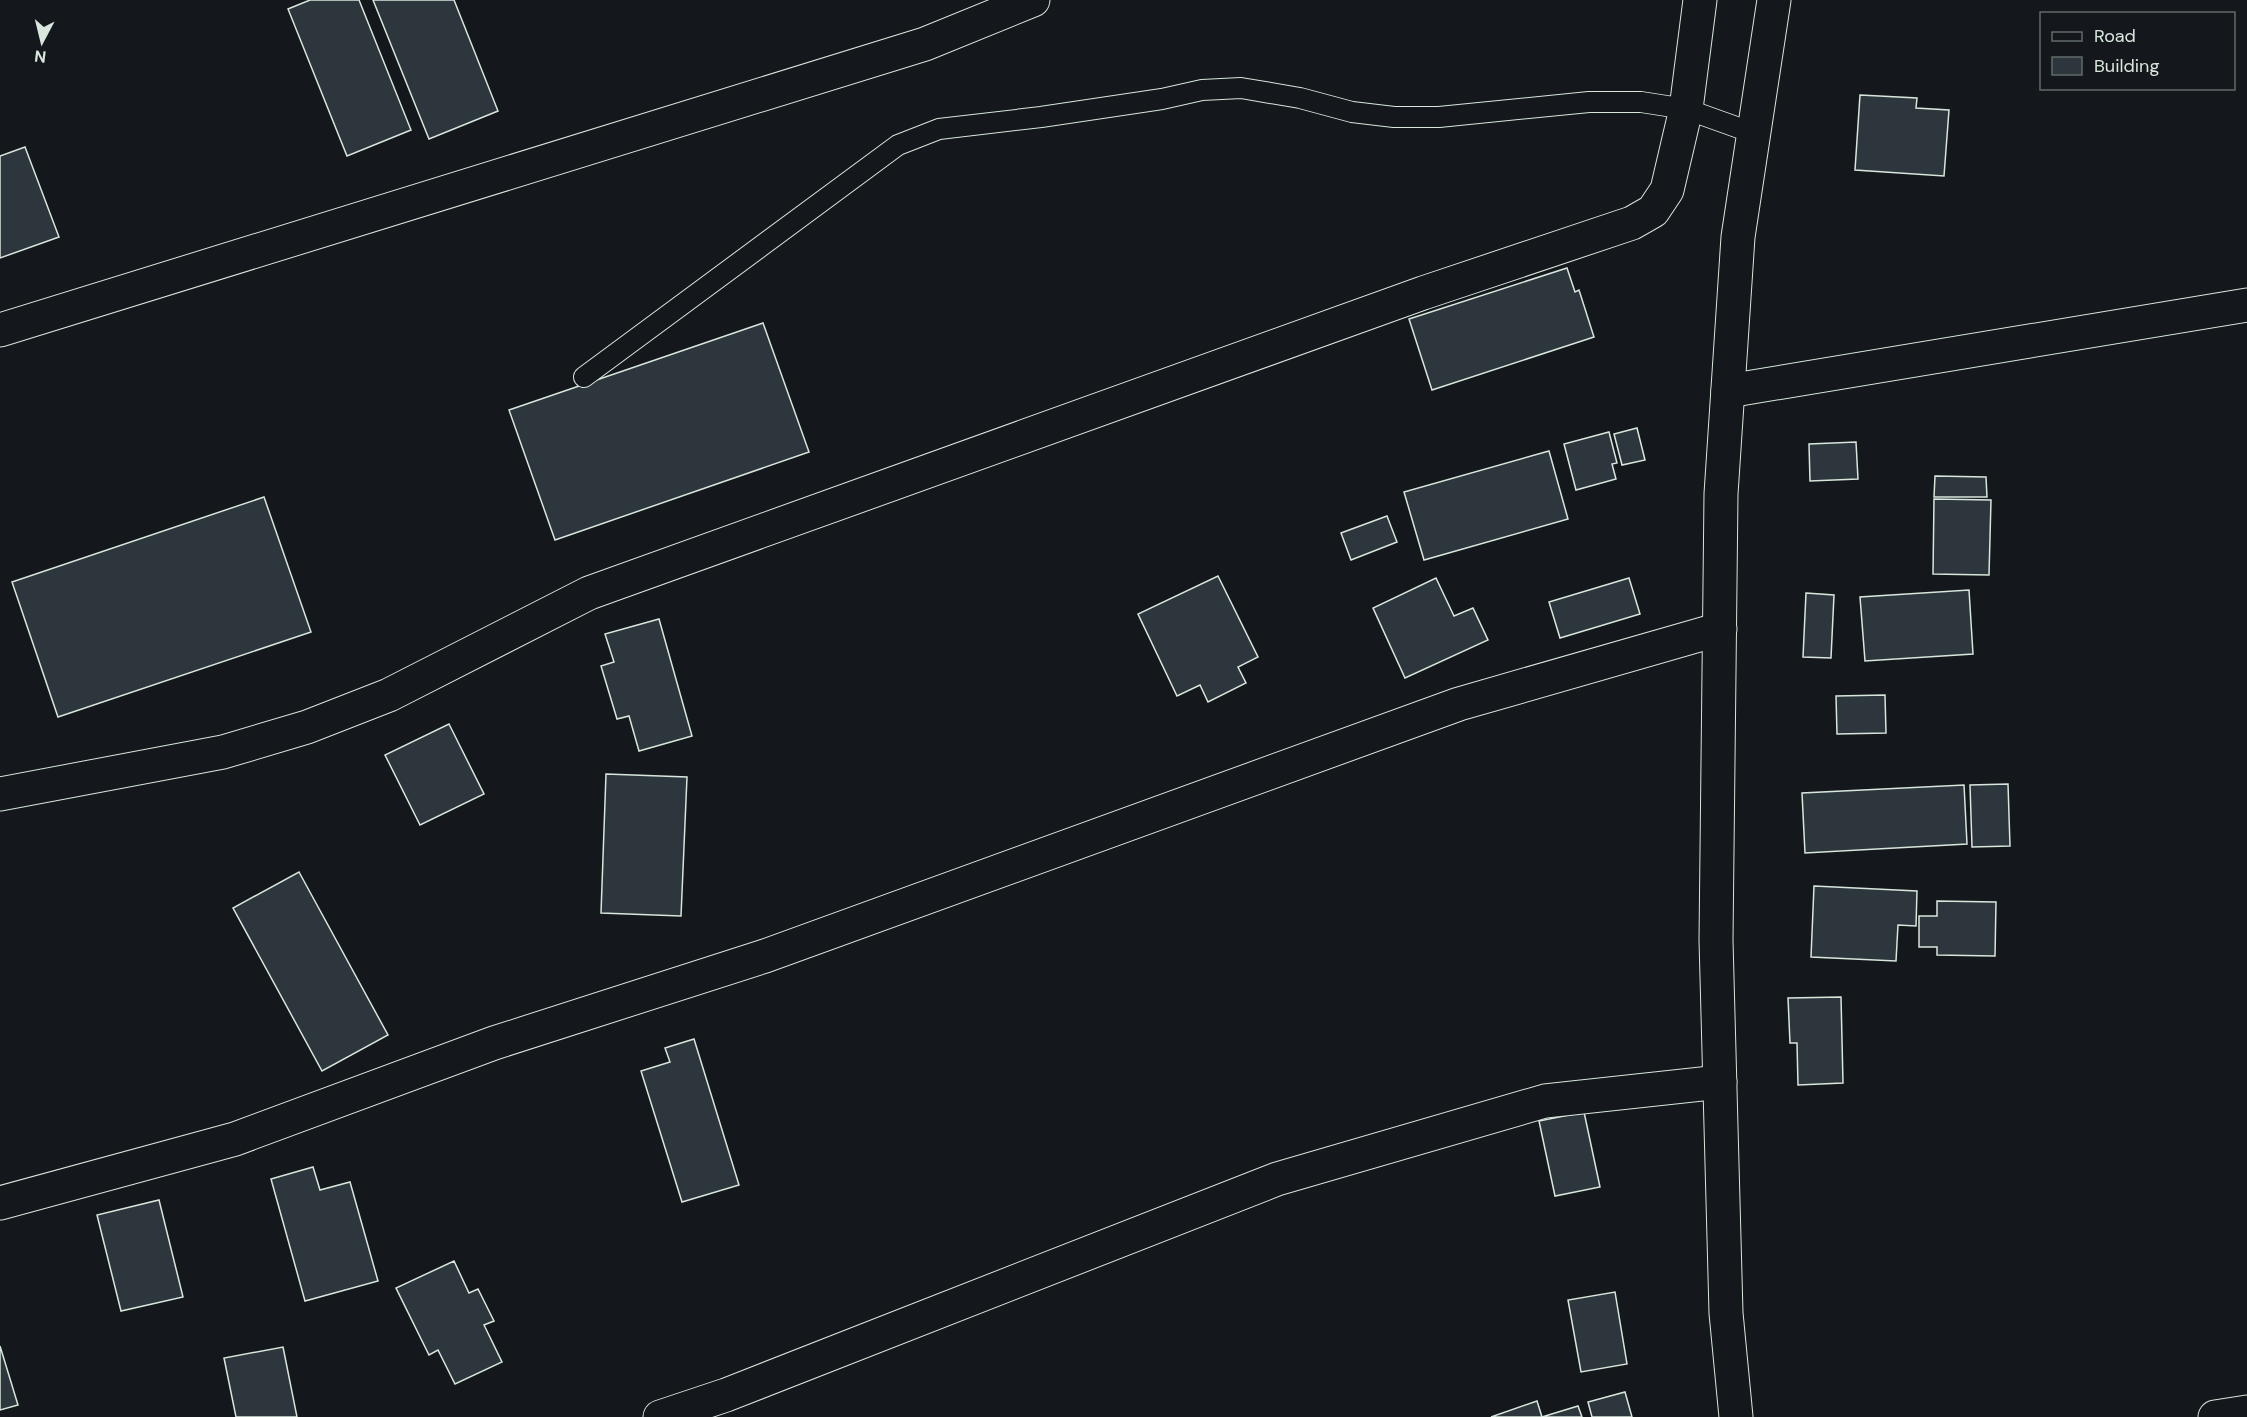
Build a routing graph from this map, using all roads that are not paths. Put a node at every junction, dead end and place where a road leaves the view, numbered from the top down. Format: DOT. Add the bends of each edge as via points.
graph roads {
  1 [pos="1033,0"];
  2 [pos="1700,0"];
  3 [pos="1774,0"];
  4 [pos="1686,109"];
  5 [pos="1753,133"];
  6 [pos="2247,305"];
  7 [pos="0,330"];
  8 [pos="584,377"];
  9 [pos="1728,391"];
  10 [pos="1720,629"];
  11 [pos="0,794"];
  12 [pos="1720,1082"];
  13 [pos="0,1203"];
  14 [pos="2247,1412"];
  15 [pos="660,1417"];
  16 [pos="1736,1417"];
  17 [pos="2215,1417"];
  1 -- 7 [label="street" via="925,44"];
  2 -- 4 [label="street"];
  3 -- 5 [label="street"];
  4 -- 5 [label="lane"];
  4 -- 8 [label="lane" via="1641,102 1589,102 1438,117 1395,117 1352,112 1241,88 1202,90 1041,117 939,129 898,145"];
  4 -- 11 [label="street" via="1667,190 1653,211 1632,223 1422,293 590,593 389,695 307,726 222,752"];
  5 -- 9 [label="street" via="1738,237"];
  6 -- 9 [label="street"];
  9 -- 10 [label="street" via="1721,494"];
  10 -- 12 [label="street" via="1716,940"];
  10 -- 13 [label="street" via="1459,704 765,956 494,1043 235,1139"];
  12 -- 15 [label="street" via="1545,1101 1277,1179 726,1395"];
  12 -- 16 [label="street" via="1726,1313"];
  14 -- 17 [label="street"];
}
